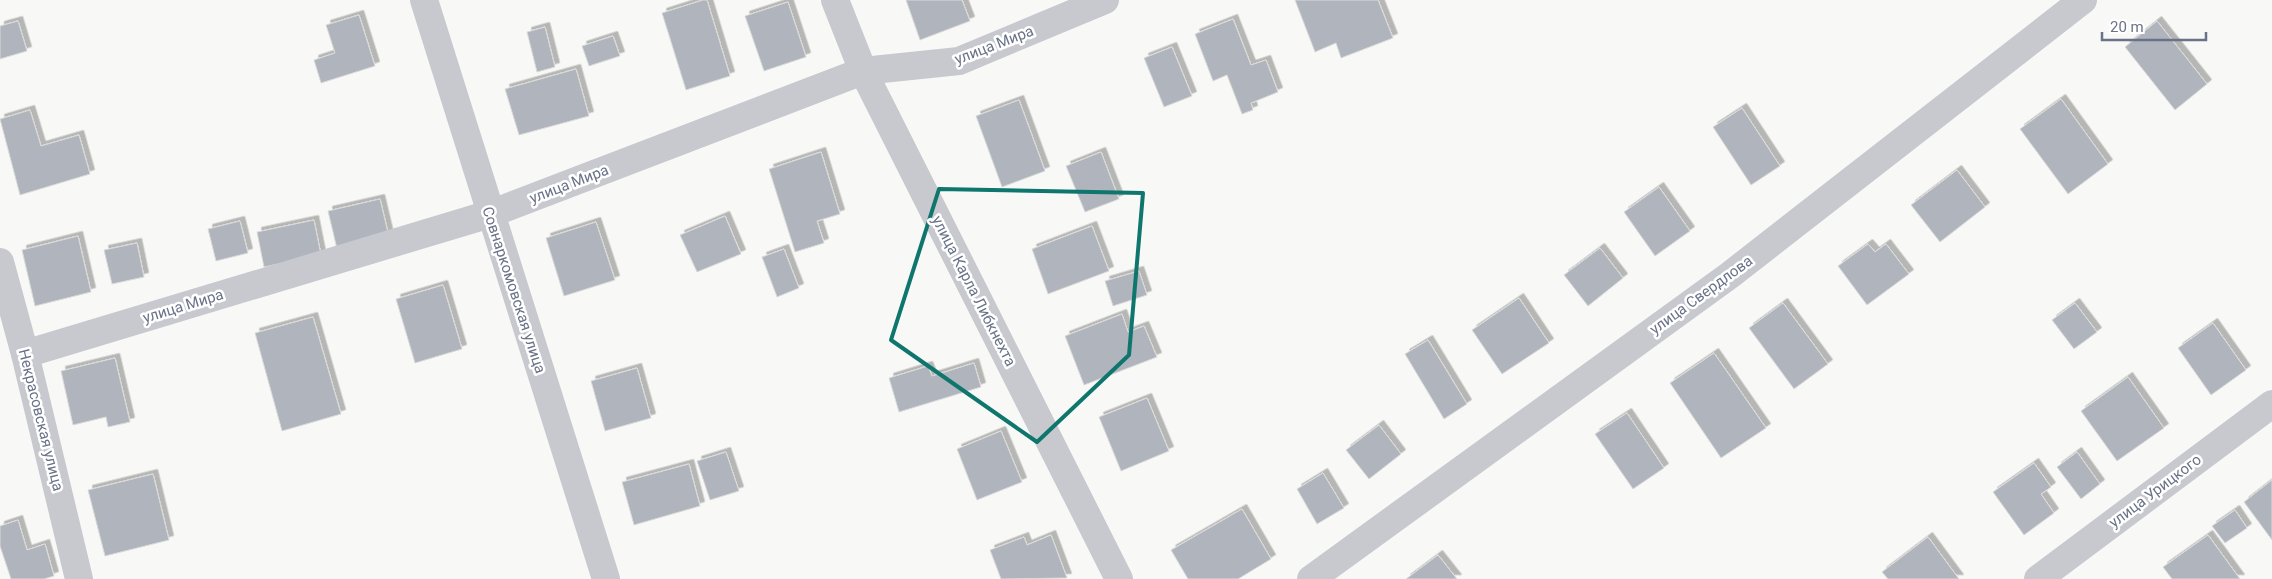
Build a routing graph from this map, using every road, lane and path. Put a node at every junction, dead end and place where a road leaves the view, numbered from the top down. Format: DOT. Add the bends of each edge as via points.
graph roads {
  1 [pos="424,0"];
  2 [pos="835,0"];
  3 [pos="1105,0"];
  4 [pos="2083,0"];
  5 [pos="863,71"];
  6 [pos="490,214"];
  7 [pos="0,262"];
  8 [pos="25,354"];
  9 [pos="2272,404"];
  10 [pos="79,579"];
  11 [pos="606,579"];
  12 [pos="1120,579"];
  13 [pos="1311,579"];
  14 [pos="2038,579"];
  1 -- 6 [label="street, Совнаркомовская улица"];
  2 -- 5 [label="street, улица Карла Либкнехта"];
  3 -- 5 [label="street, улица Мира" via="960,61"];
  4 -- 13 [label="street, улица Свердлова" via="1730,275"];
  5 -- 6 [label="street, улица Мира"];
  5 -- 12 [label="street, улица Карла Либкнехта"];
  6 -- 8 [label="street, улица Мира"];
  6 -- 11 [label="street, Совнаркомовская улица"];
  7 -- 8 [label="street, Некрасовская улица"];
  8 -- 10 [label="street, Некрасовская улица"];
  9 -- 14 [label="street, улица Урицкого"];
}
